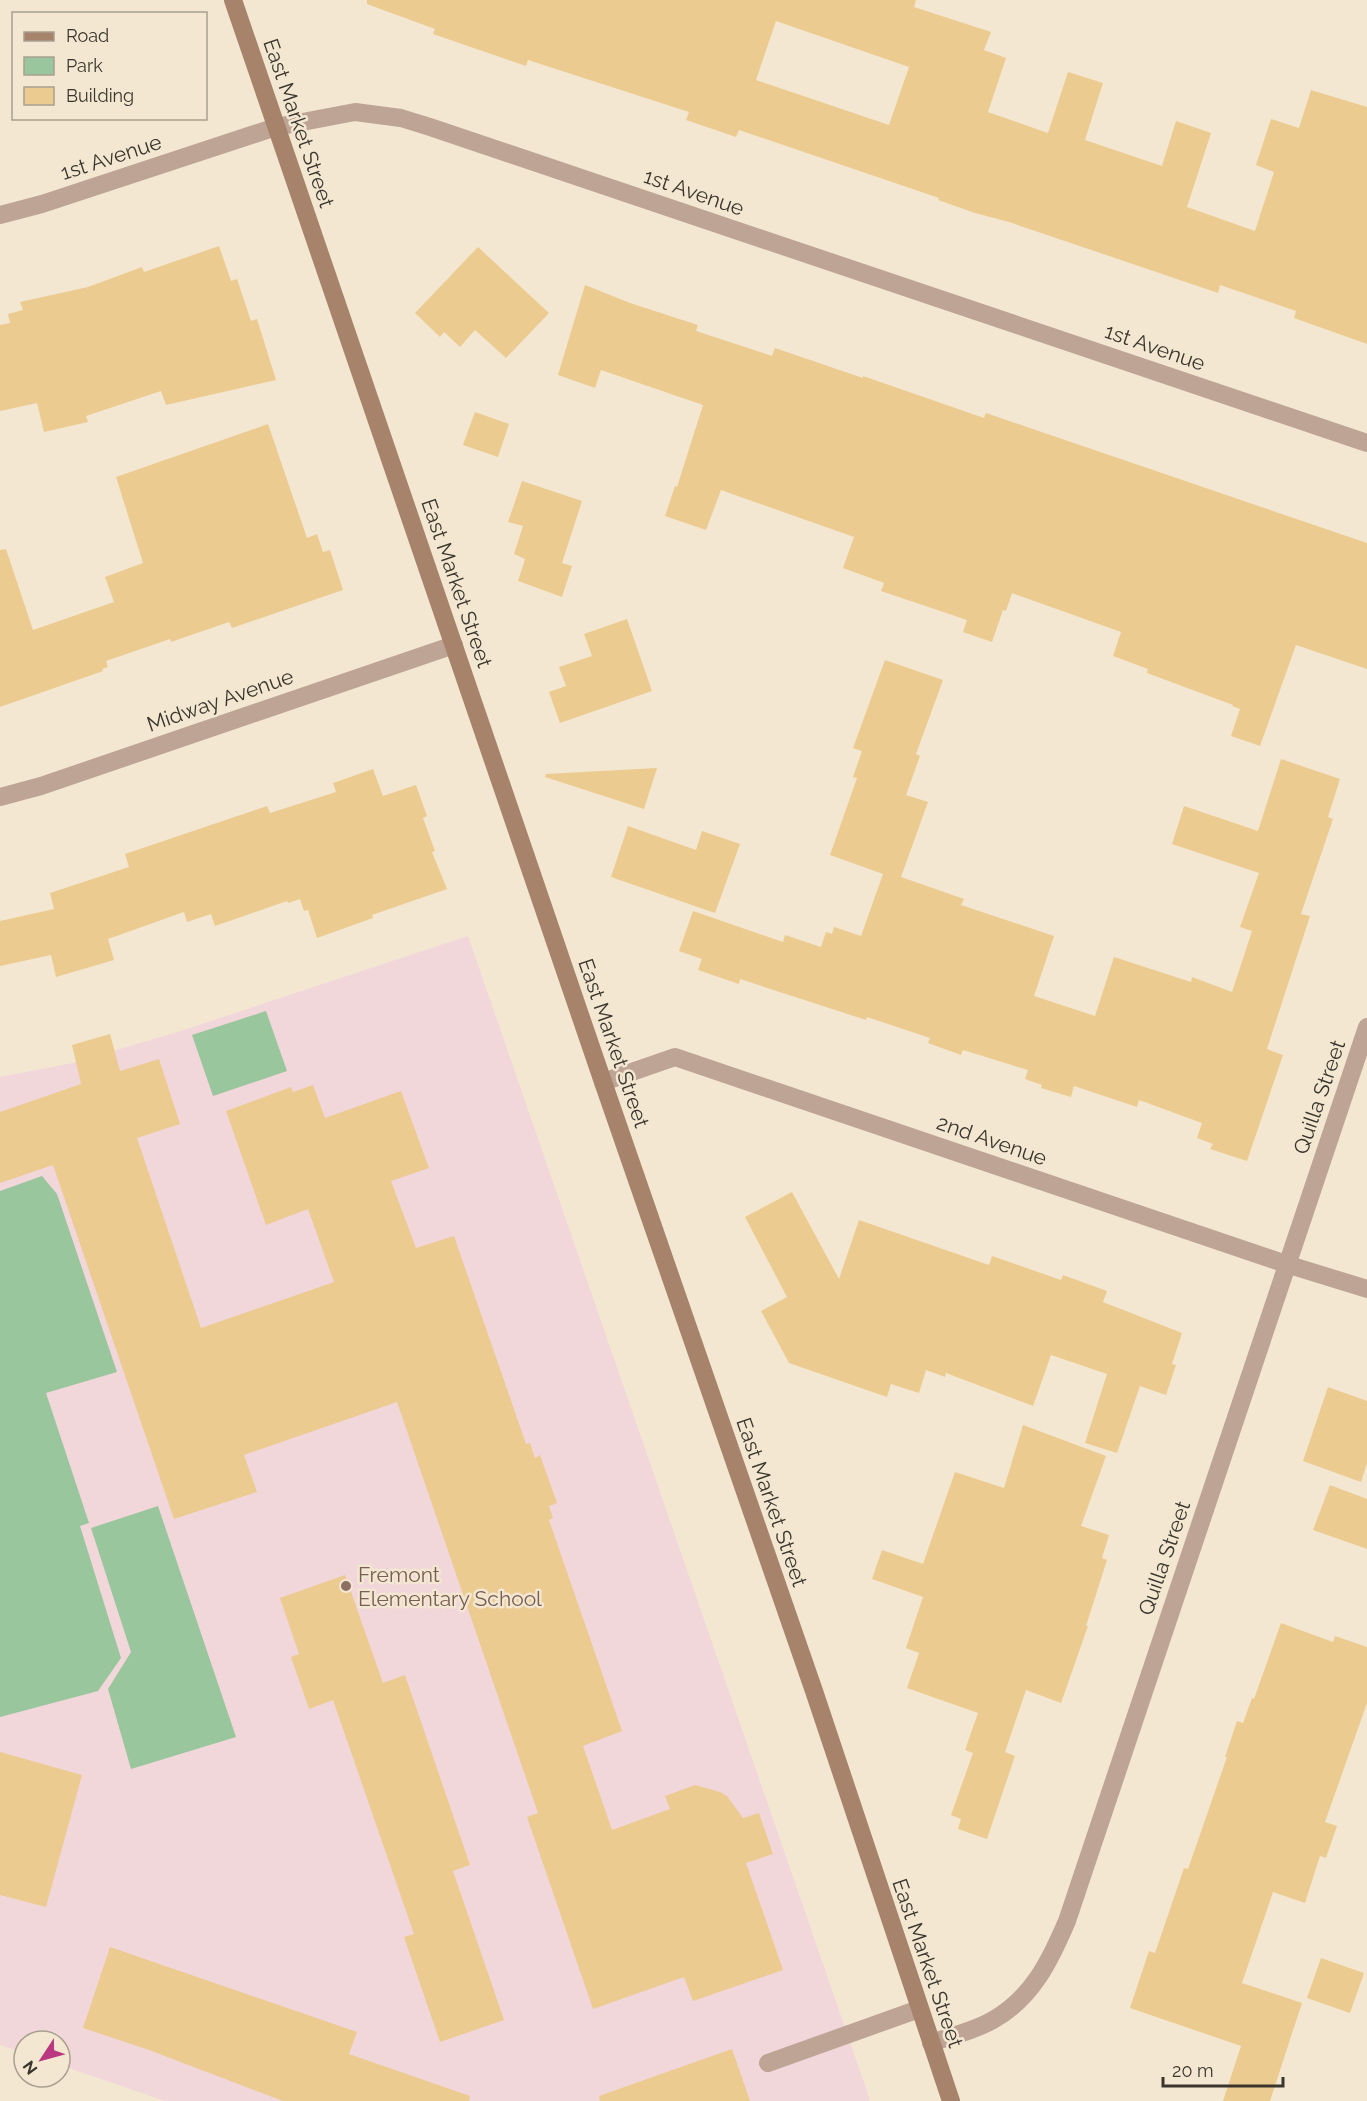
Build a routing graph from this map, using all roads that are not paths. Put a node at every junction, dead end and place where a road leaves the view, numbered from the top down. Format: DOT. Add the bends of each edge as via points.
graph roads {
  1 [pos="233,0"];
  2 [pos="276,126"];
  3 [pos="0,215"];
  4 [pos="1367,443"];
  5 [pos="454,645"];
  6 [pos="0,797"];
  7 [pos="1367,1027"];
  8 [pos="603,1082"];
  9 [pos="1286,1264"];
  10 [pos="1367,1289"];
  11 [pos="919,2009"];
  12 [pos="931,2043"];
  13 [pos="768,2063"];
  14 [pos="951,2101"];
  1 -- 2 [label="main road, East Market Street"];
  2 -- 3 [label="street, 1st Avenue"];
  2 -- 4 [label="street, 1st Avenue" via="355,112 401,118"];
  2 -- 5 [label="main road, East Market Street"];
  5 -- 6 [label="street, Midway Avenue"];
  5 -- 8 [label="main road, East Market Street"];
  7 -- 9 [label="street, Quilla Street"];
  8 -- 9 [label="street, 2nd Avenue" via="675,1058"];
  8 -- 11 [label="main road, East Market Street" via="814,1691"];
  9 -- 10 [label="street, 2nd Avenue"];
  9 -- 12 [label="street, Quilla Street" via="1056,1947 1031,1990 1017,2004 991,2021"];
  11 -- 12 [label="main road, East Market Street"];
  11 -- 13 [label="street"];
  12 -- 14 [label="main road, East Market Street"];
}
